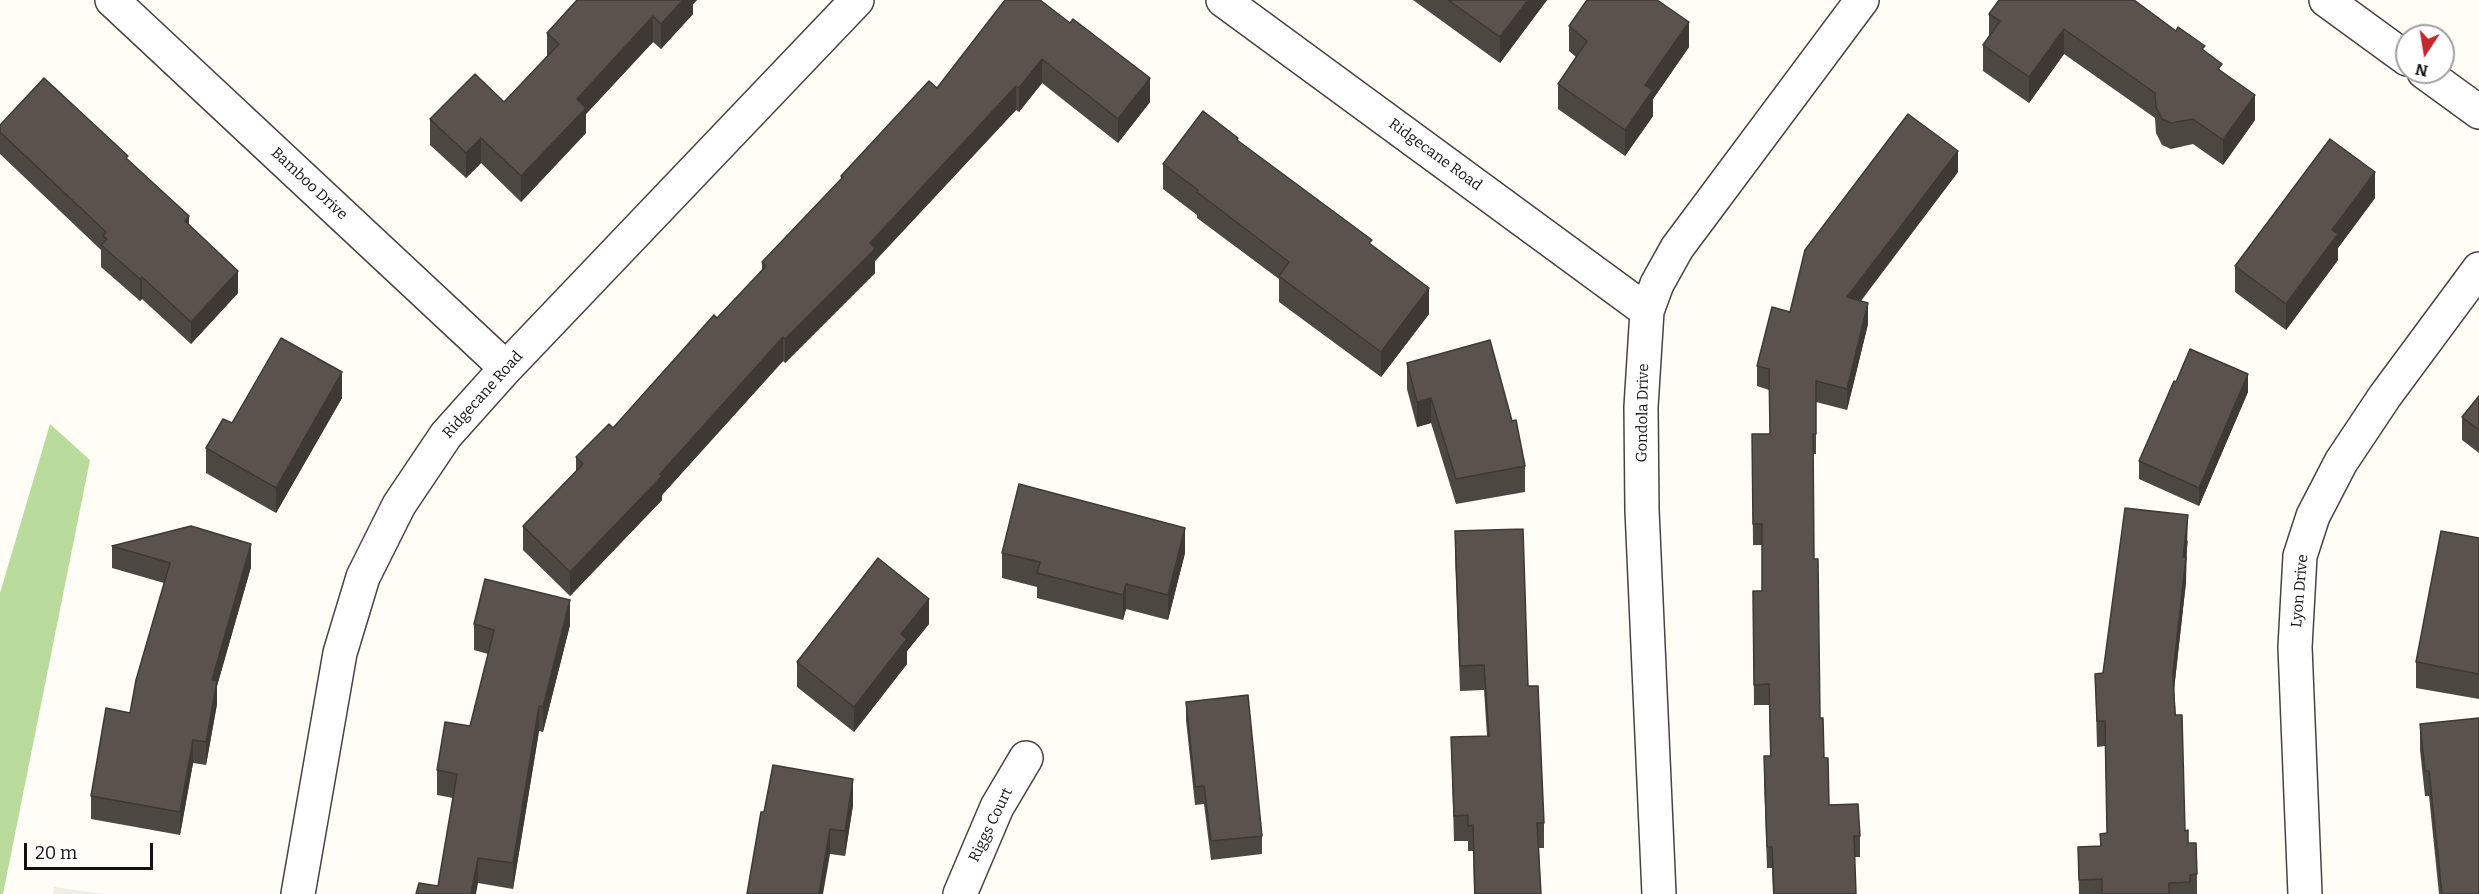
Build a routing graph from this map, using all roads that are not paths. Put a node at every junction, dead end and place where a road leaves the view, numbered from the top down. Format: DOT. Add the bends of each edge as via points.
graph roads {
  1 [pos="112,0"];
  2 [pos="857,0"];
  3 [pos="1223,0"];
  4 [pos="1862,0"];
  5 [pos="2326,0"];
  6 [pos="2395,50"];
  7 [pos="2440,84"];
  8 [pos="2479,112"];
  9 [pos="2479,269"];
  10 [pos="1647,311"];
  11 [pos="506,368"];
  12 [pos="1026,758"];
  13 [pos="298,894"];
  14 [pos="960,894"];
  15 [pos="1659,894"];
  16 [pos="2305,894"];
  1 -- 11 [label="street, Bamboo Drive"];
  2 -- 11 [label="street, Ridgecane Road"];
  3 -- 10 [label="street, Ridgecane Road"];
  4 -- 10 [label="street, Gondola Drive" via="1677,248"];
  5 -- 6 [label="street"];
  7 -- 8 [label="street"];
  9 -- 16 [label="street, Lyon Drive" via="2341,462 2313,516 2300,556 2295,647"];
  10 -- 15 [label="street, Gondola Drive" via="1641,407 1642,510"];
  11 -- 13 [label="street, Ridgecane Road" via="446,435 399,505 363,577 340,653"];
  12 -- 14 [label="street, Riggs Court" via="997,807"];
}
